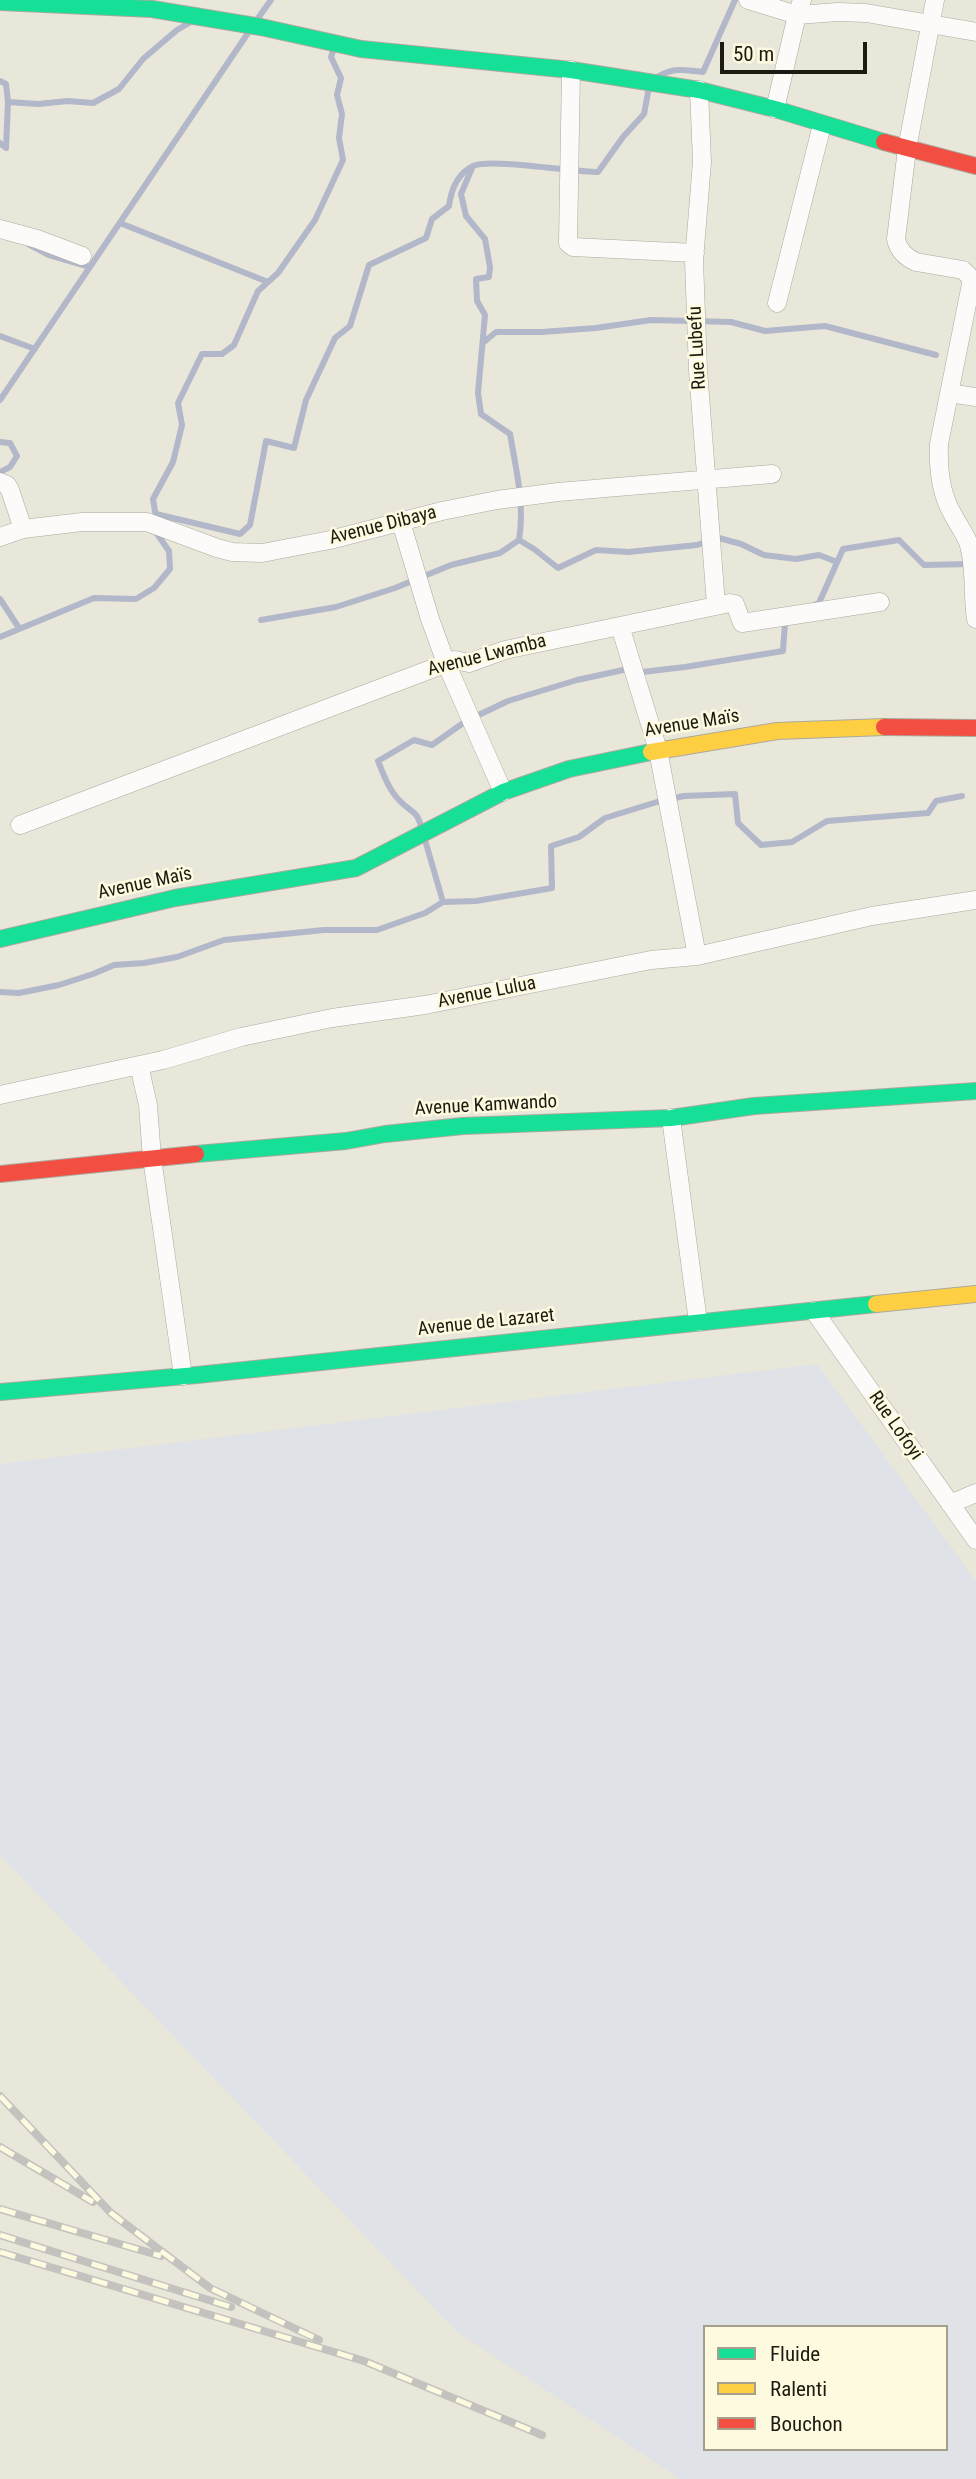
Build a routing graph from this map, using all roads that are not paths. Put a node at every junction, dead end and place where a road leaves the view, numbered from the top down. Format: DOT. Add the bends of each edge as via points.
graph roads {
  1 [pos="748,0"];
  2 [pos="935,0"];
  3 [pos="0,2"];
  4 [pos="799,7"];
  5 [pos="931,23"];
  6 [pos="976,32"];
  7 [pos="570,71"];
  8 [pos="699,90"];
  9 [pos="775,109"];
  10 [pos="822,125"];
  11 [pos="907,149"];
  12 [pos="976,166"];
  13 [pos="0,229"];
  14 [pos="695,253"];
  15 [pos="82,256"];
  16 [pos="776,303"];
  17 [pos="949,393"];
  18 [pos="976,397"];
  19 [pos="772,474"];
  20 [pos="708,479"];
  21 [pos="0,482"];
  22 [pos="401,522"];
  23 [pos="23,529"];
  24 [pos="0,537"];
  25 [pos="880,601"];
  26 [pos="716,605"];
  27 [pos="976,619"];
  28 [pos="620,626"];
  29 [pos="446,663"];
  30 [pos="976,728"];
  31 [pos="658,750"];
  32 [pos="503,792"];
  33 [pos="20,825"];
  34 [pos="976,900"];
  35 [pos="0,939"];
  36 [pos="697,956"];
  37 [pos="139,1065"];
  38 [pos="976,1091"];
  39 [pos="0,1095"];
  40 [pos="670,1118"];
  41 [pos="152,1158"];
  42 [pos="0,1174"];
  43 [pos="976,1294"];
  44 [pos="814,1311"];
  45 [pos="698,1322"];
  46 [pos="183,1376"];
  47 [pos="0,1392"];
  48 [pos="976,1493"];
  49 [pos="950,1503"];
  50 [pos="976,1540"];
  1 -- 4 [label="street"];
  2 -- 5 [label="street"];
  3 -- 7 [label="street" via="152,9 361,48"];
  4 -- 5 [label="street"];
  4 -- 9 [label="street"];
  5 -- 6 [label="street"];
  5 -- 11 [label="street"];
  7 -- 8 [label="street"];
  7 -- 14 [label="street" via="568,243 573,247"];
  8 -- 9 [label="street"];
  8 -- 14 [label="street, Rue Lubefu" via="702,162"];
  9 -- 10 [label="street"];
  10 -- 11 [label="street"];
  10 -- 16 [label="street"];
  11 -- 12 [label="street"];
  11 -- 17 [label="street" via="897,245 916,262 963,270 972,279"];
  13 -- 15 [label="street"];
  14 -- 20 [label="street, Rue Lubefu" via="698,370"];
  17 -- 18 [label="street"];
  17 -- 27 [label="street" via="939,444 940,472 950,510 968,541"];
  19 -- 20 [label="street, Avenue Dibaya"];
  20 -- 22 [label="street, Avenue Dibaya" via="497,500"];
  20 -- 26 [label="street, Rue Lubefu"];
  21 -- 23 [label="street" via="10,490"];
  22 -- 23 [label="street, Avenue Dibaya" via="262,554 217,548 147,522 82,522"];
  22 -- 29 [label="street"];
  23 -- 24 [label="street, Avenue Dibaya"];
  25 -- 26 [label="street" via="742,623 735,604"];
  26 -- 28 [label="street, Avenue Lwamba"];
  28 -- 29 [label="street, Avenue Lwamba" via="505,650 469,663"];
  28 -- 31 [label="street"];
  29 -- 32 [label="street"];
  29 -- 33 [label="street, Avenue Lwamba"];
  30 -- 31 [label="street, Avenue Maïs" via="777,731"];
  31 -- 32 [label="street, Avenue Maïs" via="569,769"];
  31 -- 36 [label="street"];
  32 -- 35 [label="street, Avenue Maïs" via="356,868 175,898"];
  34 -- 36 [label="street, Avenue Lulua" via="872,915"];
  36 -- 37 [label="street, Avenue Lulua" via="650,960 425,1005 332,1018"];
  37 -- 39 [label="street, Avenue Lulua"];
  37 -- 41 [label="street"];
  38 -- 40 [label="street, Avenue Kamwando" via="779,1104"];
  40 -- 41 [label="street, Avenue Kamwando" via="463,1126 346,1142"];
  40 -- 45 [label="street"];
  41 -- 42 [label="street, Avenue Kamwando"];
  41 -- 46 [label="street"];
  43 -- 44 [label="street, Avenue de Lazaret"];
  44 -- 45 [label="street, Avenue de Lazaret"];
  44 -- 49 [label="street, Rue Lofoyi"];
  45 -- 46 [label="street, Avenue de Lazaret"];
  46 -- 47 [label="street, Avenue de Lazaret"];
  48 -- 49 [label="street"];
  49 -- 50 [label="street, Rue Lofoyi"];
}
